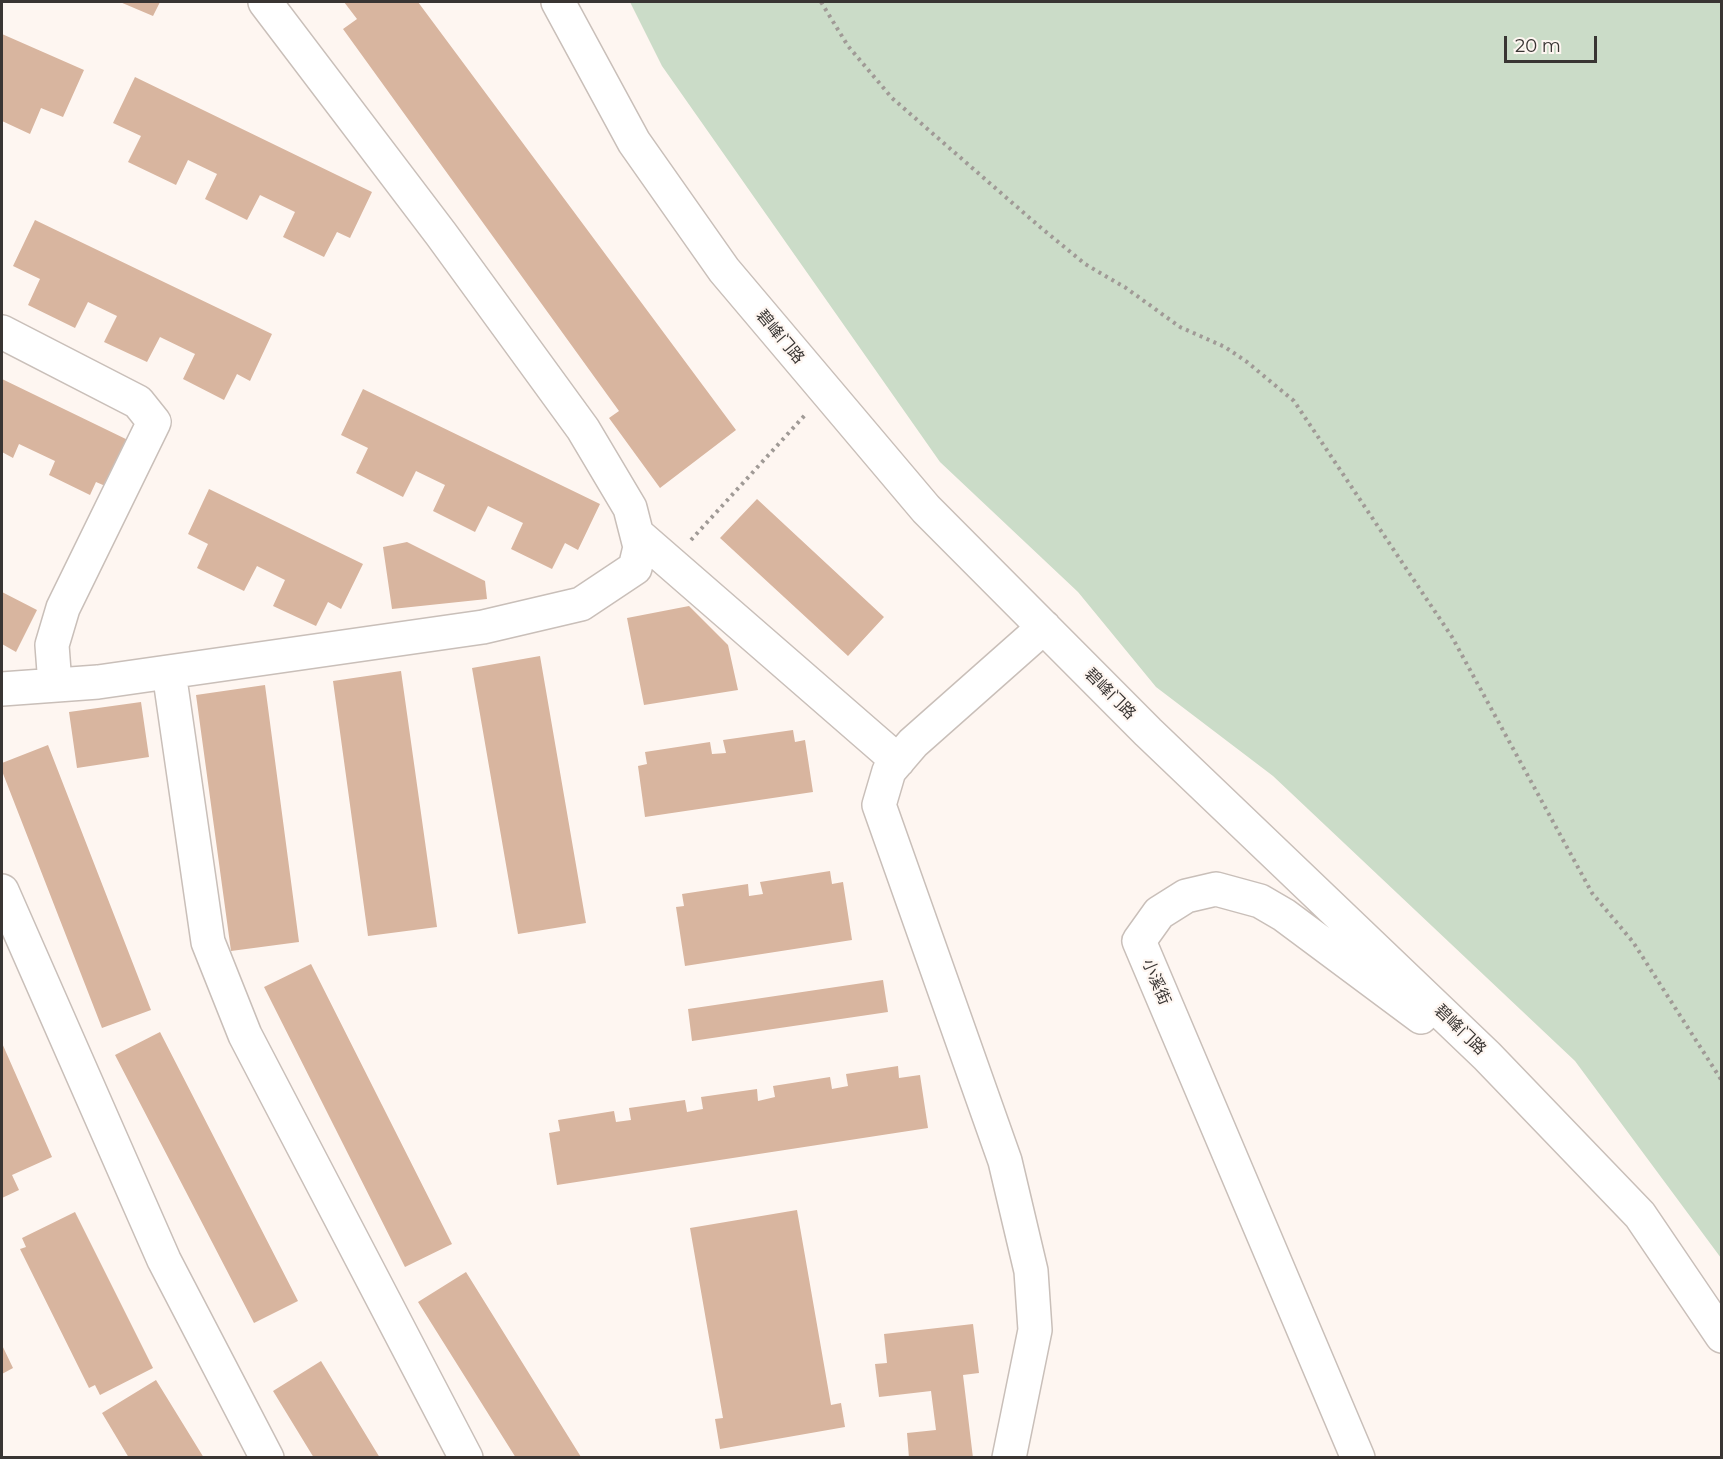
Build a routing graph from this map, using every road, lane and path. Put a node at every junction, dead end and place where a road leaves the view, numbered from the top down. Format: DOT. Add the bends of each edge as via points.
graph roads {
  1 [pos="265,2"];
  2 [pos="558,2"];
  3 [pos="821,2"];
  4 [pos="2,332"];
  5 [pos="827,391"];
  6 [pos="637,534"];
  7 [pos="670,563"];
  8 [pos="1044,627"];
  9 [pos="169,672"];
  10 [pos="55,685"];
  11 [pos="2,689"];
  12 [pos="898,761"];
  13 [pos="2,891"];
  14 [pos="1722,1081"];
  15 [pos="1526,1096"];
  16 [pos="1722,1336"];
  17 [pos="267,1458"];
  18 [pos="466,1458"];
  19 [pos="1009,1458"];
  20 [pos="1358,1458"];
  1 -- 6 [label="street" via="583,429 630,508"];
  2 -- 5 [label="street, 碧峰门路" via="634,142 724,270"];
  3 -- 14 [label="path" via="848,46 892,98 1040,227 1085,264 1180,327 1225,347 1247,362 1294,401 1452,637 1592,893 1633,942"];
  4 -- 10 [label="street" via="138,402 154,422 63,608 52,645"];
  5 -- 7 [label="path"];
  5 -- 8 [label="street, 碧峰门路" via="926,509"];
  6 -- 7 [label="street"];
  6 -- 9 [label="street" via="640,547 636,568 581,604 483,627"];
  7 -- 12 [label="street"];
  8 -- 12 [label="street" via="913,743"];
  8 -- 15 [label="street, 碧峰门路"];
  9 -- 10 [label="street"];
  9 -- 18 [label="street" via="208,942 245,1035"];
  10 -- 11 [label="street"];
  12 -- 19 [label="street" via="889,771 879,805 1005,1161 1031,1271 1035,1330"];
  13 -- 17 [label="street" via="164,1260"];
  15 -- 16 [label="street, 碧峰门路" via="1640,1215"];
  15 -- 20 [label="street, 小溪街" via="1260,901 1216,889 1186,896 1159,913 1139,941"];
}
